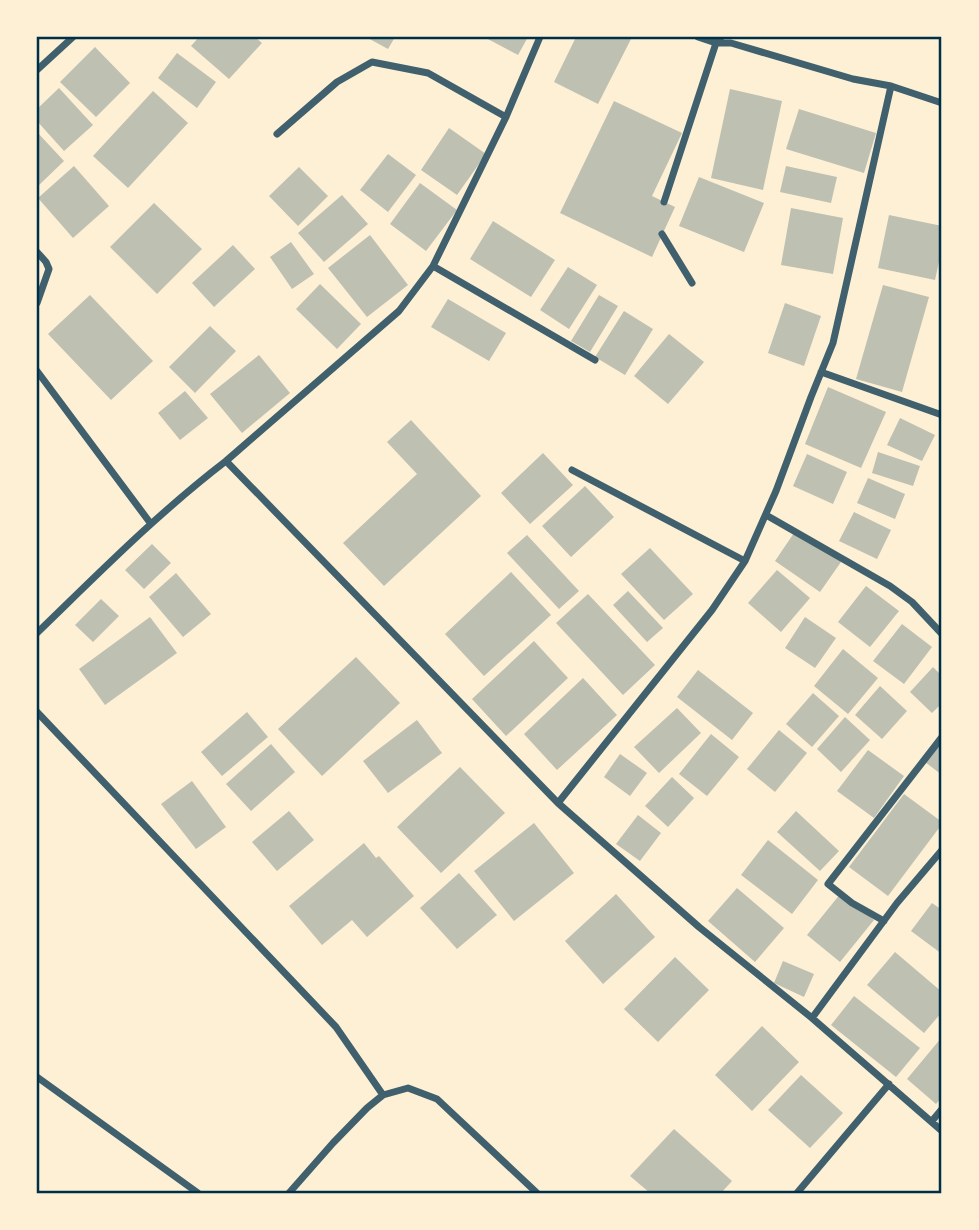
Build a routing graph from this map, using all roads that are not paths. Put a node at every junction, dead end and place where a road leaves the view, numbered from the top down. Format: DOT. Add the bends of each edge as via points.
graph roads {
  1 [pos="73,37"];
  2 [pos="540,37"];
  3 [pos="698,37"];
  4 [pos="718,40"];
  5 [pos="37,70"];
  6 [pos="891,86"];
  7 [pos="942,103"];
  8 [pos="506,117"];
  9 [pos="277,134"];
  10 [pos="664,202"];
  11 [pos="662,234"];
  12 [pos="37,252"];
  13 [pos="433,266"];
  14 [pos="692,283"];
  15 [pos="37,303"];
  16 [pos="595,360"];
  17 [pos="37,371"];
  18 [pos="821,372"];
  19 [pos="942,415"];
  20 [pos="226,461"];
  21 [pos="572,470"];
  22 [pos="766,515"];
  23 [pos="151,524"];
  24 [pos="745,561"];
  25 [pos="37,634"];
  26 [pos="942,634"];
  27 [pos="37,712"];
  28 [pos="942,737"];
  29 [pos="558,803"];
  30 [pos="942,850"];
  31 [pos="884,920"];
  32 [pos="813,1018"];
  33 [pos="37,1077"];
  34 [pos="889,1084"];
  35 [pos="383,1095"];
  36 [pos="942,1110"];
  37 [pos="932,1121"];
  38 [pos="942,1131"];
  39 [pos="198,1193"];
  40 [pos="289,1193"];
  41 [pos="537,1193"];
  42 [pos="797,1193"];
  1 -- 5 [label="street"];
  2 -- 8 [label="street"];
  3 -- 4 [label="street"];
  4 -- 6 [label="street"];
  4 -- 10 [label="street"];
  6 -- 7 [label="street"];
  6 -- 18 [label="street" via="834,343"];
  8 -- 9 [label="street" via="428,74 372,62 337,82"];
  8 -- 13 [label="street"];
  11 -- 14 [label="street"];
  12 -- 15 [label="street" via="49,270"];
  13 -- 16 [label="street"];
  13 -- 20 [label="street" via="399,311"];
  17 -- 23 [label="street"];
  18 -- 19 [label="street"];
  18 -- 22 [label="street"];
  20 -- 23 [label="street"];
  20 -- 29 [label="street"];
  21 -- 24 [label="street"];
  22 -- 24 [label="street"];
  22 -- 26 [label="street" via="890,586"];
  23 -- 25 [label="street"];
  24 -- 29 [label="street" via="712,610"];
  27 -- 35 [label="street" via="336,1027"];
  28 -- 31 [label="street" via="828,884"];
  29 -- 32 [label="street" via="699,927"];
  30 -- 31 [label="street"];
  31 -- 32 [label="street"];
  32 -- 34 [label="street"];
  33 -- 39 [label="street"];
  34 -- 37 [label="street"];
  34 -- 42 [label="street"];
  35 -- 40 [label="street"];
  35 -- 41 [label="street" via="408,1088 437,1099"];
  36 -- 37 [label="street"];
  37 -- 38 [label="street"];
}
